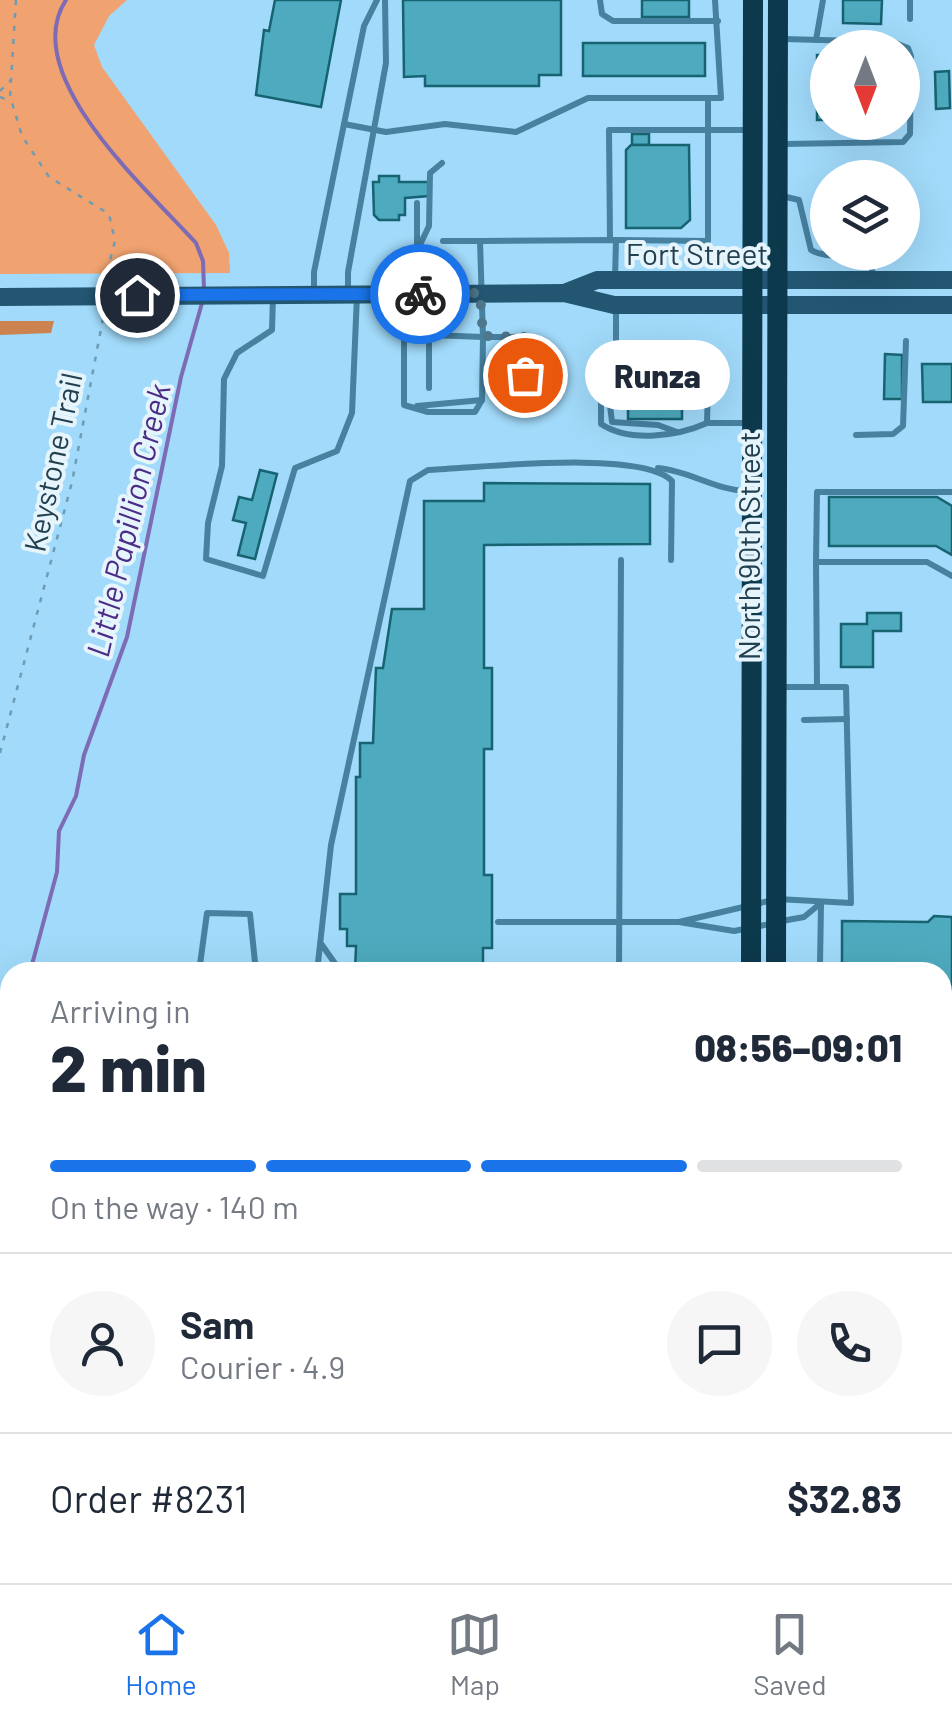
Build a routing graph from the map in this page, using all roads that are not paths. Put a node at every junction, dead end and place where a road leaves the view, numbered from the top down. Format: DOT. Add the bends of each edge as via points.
graph roads {
  1 [pos="377,0"];
  2 [pos="385,0"];
  3 [pos="600,0"];
  4 [pos="715,0"];
  5 [pos="753,0"];
  6 [pos="778,0"];
  7 [pos="824,0"];
  8 [pos="910,0"];
  9 [pos="910,20"];
  10 [pos="718,21"];
  11 [pos="818,30"];
  12 [pos="778,40"];
  13 [pos="810,40"];
  14 [pos="708,98"];
  15 [pos="344,124"];
  16 [pos="374,130"];
  17 [pos="708,130"];
  18 [pos="753,130"];
  19 [pos="905,140"];
  20 [pos="777,144"];
  21 [pos="442,162"];
  22 [pos="778,196"];
  23 [pos="417,203"];
  24 [pos="613,240"];
  25 [pos="443,241"];
  26 [pos="480,241"];
  27 [pos="417,251"];
  28 [pos="615,280"];
  29 [pos="753,280"];
  30 [pos="778,280"];
  31 [pos="873,280"];
  32 [pos="952,280"];
  33 [pos="480,293"];
  34 [pos="564,293"];
  35 [pos="273,294"];
  36 [pos="314,294"];
  37 [pos="353,294"];
  38 [pos="417,294"];
  39 [pos="0,297"];
  40 [pos="616,305"];
  41 [pos="754,305"];
  42 [pos="778,305"];
  43 [pos="952,305"];
  44 [pos="429,334"];
  45 [pos="483,336"];
  46 [pos="906,341"];
  47 [pos="616,348"];
  48 [pos="619,386"];
  49 [pos="429,388"];
  50 [pos="525,414"];
  51 [pos="707,423"];
  52 [pos="753,423"];
  53 [pos="682,434"];
  54 [pos="856,434"];
  55 [pos="642,466"];
  56 [pos="753,491"];
  57 [pos="952,492"];
  58 [pos="620,560"];
  59 [pos="671,560"];
  60 [pos="816,562"];
  61 [pos="952,576"];
  62 [pos="752,593"];
  63 [pos="778,686"];
  64 [pos="817,687"];
  65 [pos="846,719"];
  66 [pos="804,720"];
  67 [pos="776,899"];
  68 [pos="751,904"];
  69 [pos="820,904"];
  70 [pos="498,922"];
  71 [pos="620,922"];
  72 [pos="679,922"];
  73 [pos="776,922"];
  74 [pos="751,930"];
  75 [pos="321,942"];
  76 [pos="201,962"];
  77 [pos="255,962"];
  78 [pos="318,962"];
  79 [pos="334,962"];
  80 [pos="619,962"];
  81 [pos="751,962"];
  82 [pos="776,962"];
  83 [pos="820,962"];
  1 -- 15 [label="lane" via="364,26"];
  2 -- 16 [label="lane" via="386,62"];
  3 -- 10 [label="lane" via="602,14 613,20"];
  4 -- 10 [label="lane"];
  5 -- 18 [label="main road, North 90th Street"];
  6 -- 12 [label="main road, North 90th Street"];
  7 -- 11 [label="lane"];
  8 -- 9 [label="lane"];
  10 -- 14 [label="lane" via="720,98"];
  12 -- 13 [label="lane"];
  12 -- 20 [label="main road, North 90th Street"];
  14 -- 16 [label="lane" via="588,98 516,132 444,124"];
  14 -- 17 [label="lane"];
  15 -- 16 [label="lane"];
  15 -- 36 [label="lane"];
  16 -- 37 [label="lane" via="348,272"];
  17 -- 18 [label="lane"];
  17 -- 24 [label="lane" via="708,241"];
  17 -- 24 [label="lane" via="609,130"];
  18 -- 29 [label="main road, North 90th Street"];
  19 -- 20 [label="lane"];
  20 -- 22 [label="main road, North 90th Street"];
  21 -- 27 [label="lane" via="430,173 430,226"];
  22 -- 30 [label="main road, North 90th Street"];
  22 -- 31 [label="lane" via="799,200 811,250 824,257 862,256 872,261"];
  23 -- 27 [label="lane"];
  24 -- 26 [label="lane"];
  24 -- 28 [label="lane"];
  25 -- 26 [label="lane"];
  26 -- 33 [label="lane"];
  27 -- 38 [label="lane"];
  28 -- 29 [label="main road, Fort Street"];
  28 -- 34 [label="main road, Fort Street"];
  29 -- 30 [label="main road, Fort Street"];
  29 -- 41 [label="main road, North 90th Street"];
  30 -- 31 [label="main road, Fort Street"];
  30 -- 42 [label="main road, North 90th Street"];
  31 -- 32 [label="main road, Fort Street"];
  33 -- 34 [label="main road, Fort Street"];
  33 -- 38 [label="main road, Fort Street"];
  33 -- 45 [label="lane"];
  34 -- 40 [label="main road, Fort Street"];
  35 -- 36 [label="main road, Fort Street"];
  35 -- 37 [label="lane" via="272,330 237,354 224,379 222,466 206,559 263,576 295,468 337,450 352,412"];
  35 -- 39 [label="main road, Fort Street"];
  36 -- 37 [label="main road, Fort Street"];
  37 -- 38 [label="main road, Fort Street"];
  40 -- 41 [label="main road, Fort Street"];
  40 -- 47 [label="lane"];
  41 -- 42 [label="main road, Fort Street"];
  41 -- 52 [label="main road, North 90th Street"];
  42 -- 43 [label="main road, Fort Street"];
  42 -- 63 [label="main road, North 90th Street"];
  44 -- 45 [label="lane"];
  44 -- 45 [label="lane" via="404,334 404,405 482,400"];
  44 -- 49 [label="lane"];
  45 -- 50 [label="lane" via="525,337"];
  46 -- 54 [label="lane" via="903,426 893,434"];
  48 -- 51 [label="lane" via="708,386"];
  48 -- 53 [label="lane" via="609,397 612,422"];
  48 -- 53 [label="lane" via="602,386 602,424 615,434"];
  51 -- 52 [label="lane"];
  51 -- 53 [label="lane"];
  52 -- 56 [label="main road, North 90th Street"];
  55 -- 56 [label="lane"];
  55 -- 59 [label="lane" via="672,482"];
  55 -- 75 [label="lane" via="428,470 410,481 331,845"];
  56 -- 62 [label="main road, North 90th Street"];
  57 -- 60 [label="lane" via="817,492"];
  58 -- 71 [label="lane"];
  60 -- 61 [label="lane" via="928,562"];
  60 -- 64 [label="lane"];
  62 -- 63 [label="main road" via="767,680"];
  62 -- 68 [label="main road, North 90th Street"];
  63 -- 64 [label="lane"];
  63 -- 67 [label="main road, North 90th Street"];
  64 -- 65 [label="lane" via="846,687"];
  65 -- 66 [label="lane"];
  65 -- 69 [label="lane" via="851,903"];
  67 -- 68 [label="lane"];
  67 -- 69 [label="lane"];
  67 -- 73 [label="main road, North 90th Street"];
  68 -- 72 [label="lane"];
  68 -- 74 [label="main road, North 90th Street"];
  69 -- 73 [label="lane" via="804,917"];
  69 -- 83 [label="lane"];
  70 -- 71 [label="lane"];
  71 -- 72 [label="lane"];
  71 -- 80 [label="lane"];
  72 -- 74 [label="lane"];
  73 -- 74 [label="lane"];
  73 -- 82 [label="main road, North 90th Street"];
  74 -- 81 [label="main road, North 90th Street"];
  75 -- 78 [label="lane"];
  75 -- 79 [label="lane"];
  76 -- 77 [label="lane" via="208,913 250,914"];
}
